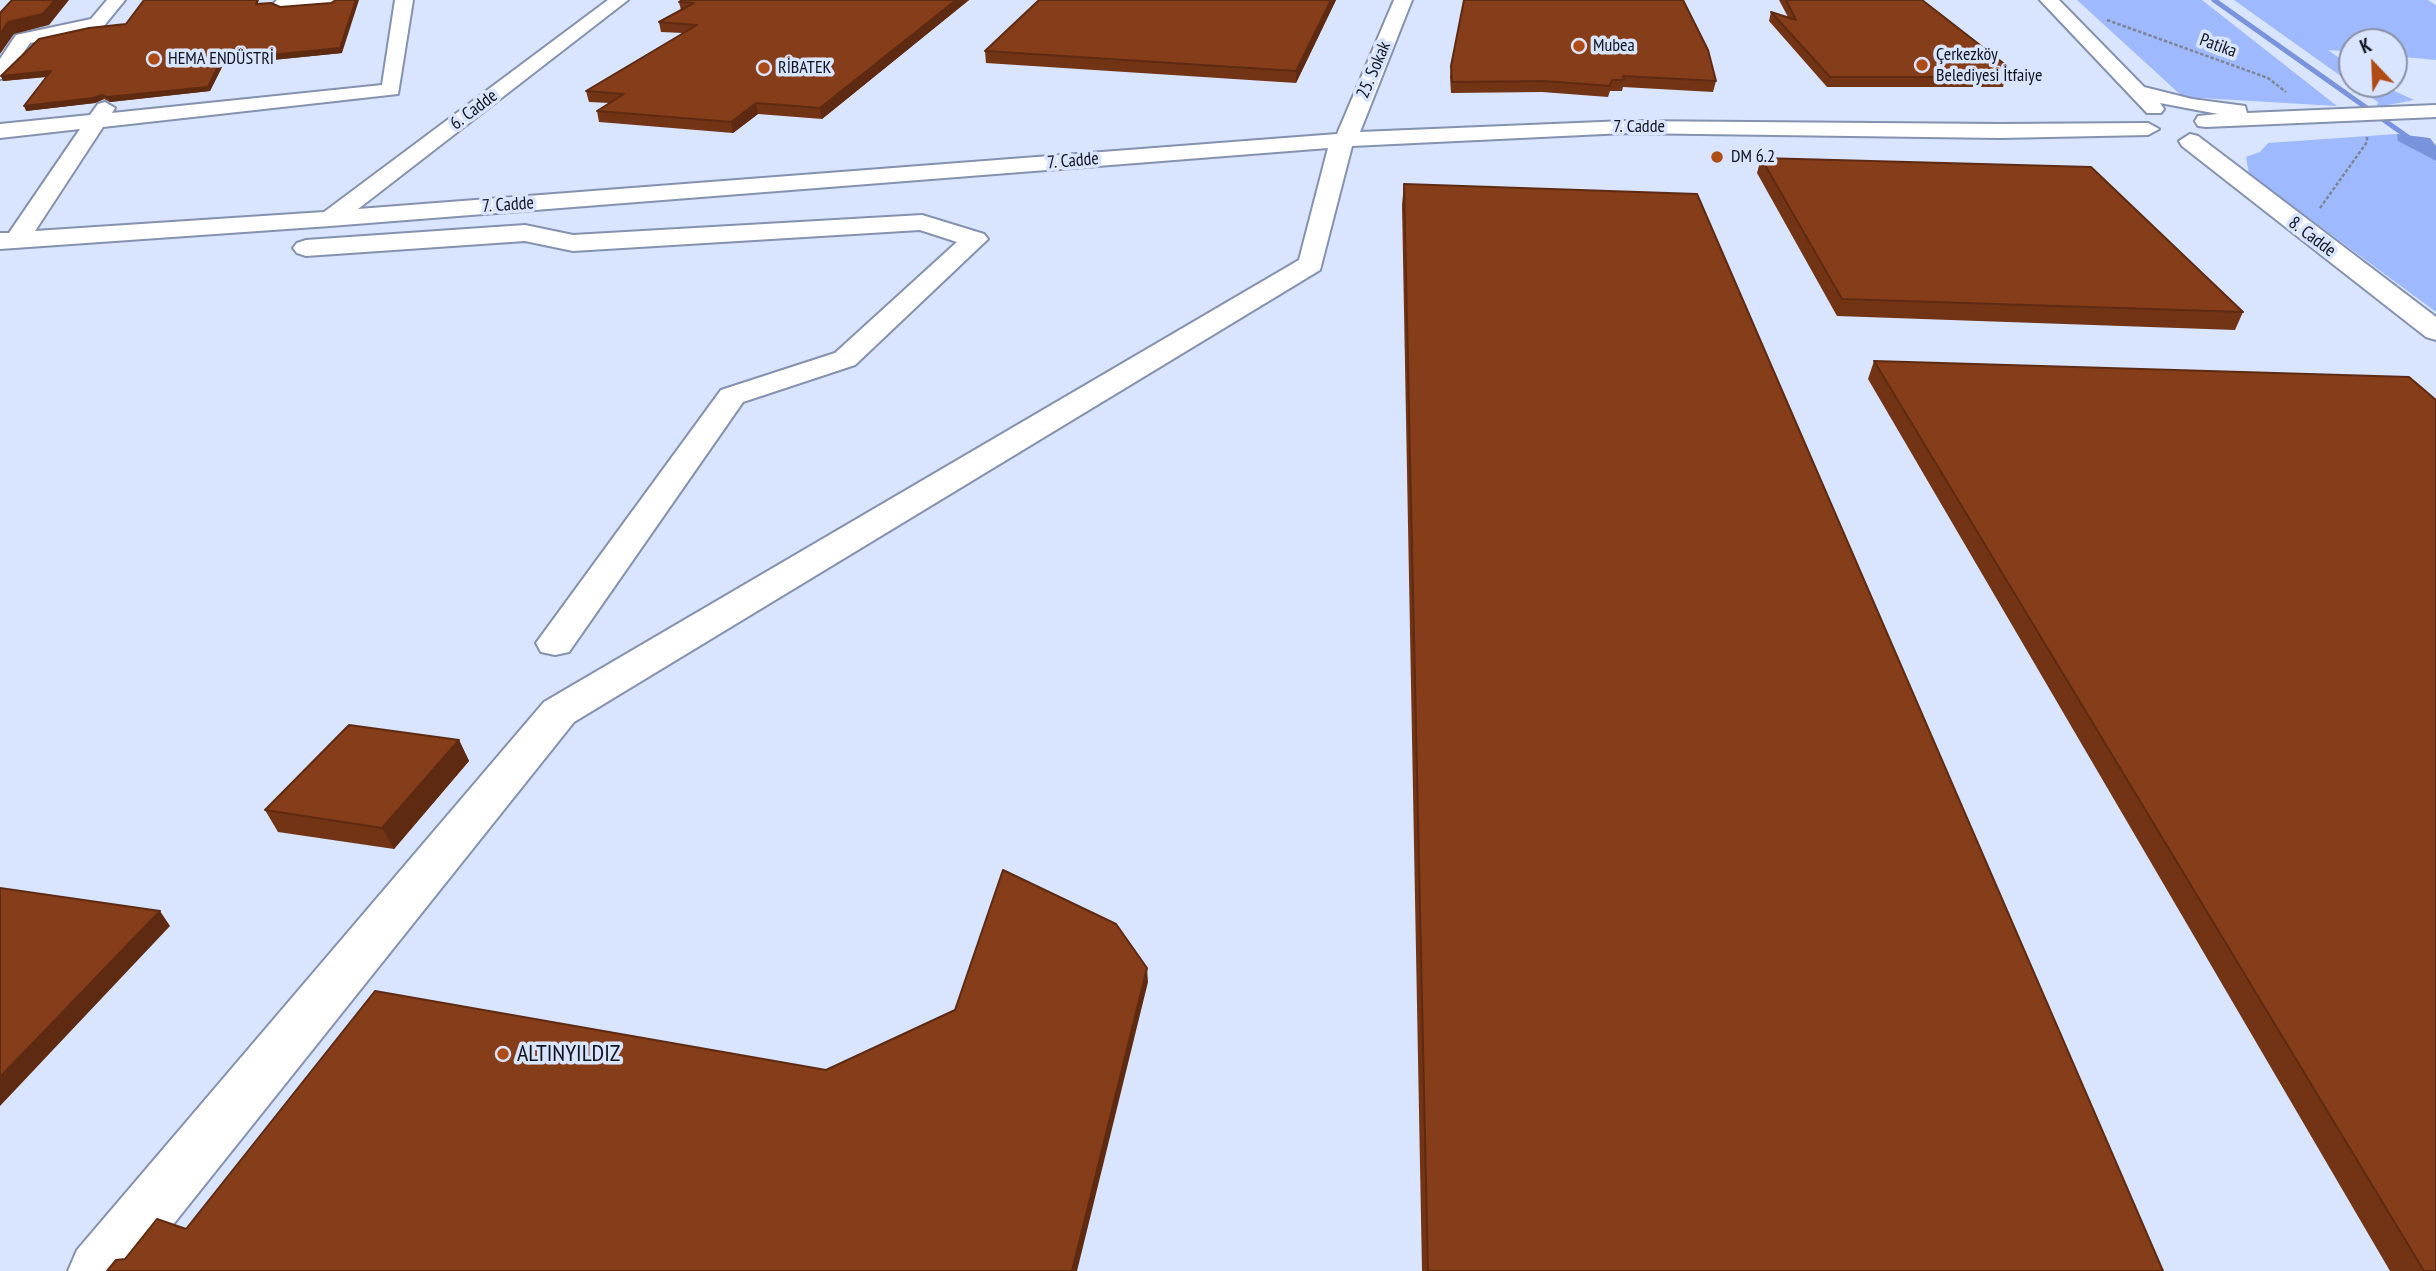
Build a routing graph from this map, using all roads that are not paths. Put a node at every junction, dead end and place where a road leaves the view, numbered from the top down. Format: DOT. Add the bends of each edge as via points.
graph roads {
  1 [pos="116,0"];
  2 [pos="332,0"];
  3 [pos="404,0"];
  4 [pos="619,0"];
  5 [pos="1403,0"];
  6 [pos="2049,0"];
  7 [pos="282,4"];
  8 [pos="0,74"];
  9 [pos="2136,91"];
  10 [pos="2436,111"];
  11 [pos="100,115"];
  12 [pos="2345,117"];
  13 [pos="2206,121"];
  14 [pos="2154,122"];
  15 [pos="0,131"];
  16 [pos="2227,131"];
  17 [pos="1346,139"];
  18 [pos="2190,141"];
  19 [pos="330,219"];
  20 [pos="12,243"];
  21 [pos="276,250"];
  22 [pos="2436,331"];
  23 [pos="555,643"];
  24 [pos="98,1271"];
  1 -- 8 [label="street" via="97,23 23,38"];
  2 -- 7 [label="street"];
  3 -- 11 [label="street" via="391,90"];
  4 -- 19 [label="street, 6. Cadde"];
  5 -- 17 [label="street, 25. Sokak"];
  6 -- 9 [label="street"];
  9 -- 12 [label="street" via="2192,106"];
  9 -- 14 [label="street"];
  10 -- 12 [label="street"];
  11 -- 15 [label="street"];
  11 -- 20 [label="street"];
  12 -- 13 [label="street"];
  12 -- 16 [label="street"];
  13 -- 14 [label="street"];
  13 -- 16 [label="street"];
  14 -- 17 [label="street, 7. Cadde" via="2000,131 1625,127"];
  14 -- 18 [label="street"];
  16 -- 18 [label="street" via="2224,140"];
  17 -- 19 [label="street, 7. Cadde"];
  17 -- 24 [label="street, 25. Sokak" via="1339,147 1311,264 559,712"];
  18 -- 22 [label="street, 8. Cadde"];
  19 -- 20 [label="street, 7. Cadde"];
  21 -- 23 [label="street" via="525,233 573,243 922,222 975,239 845,359 732,396"];
}
